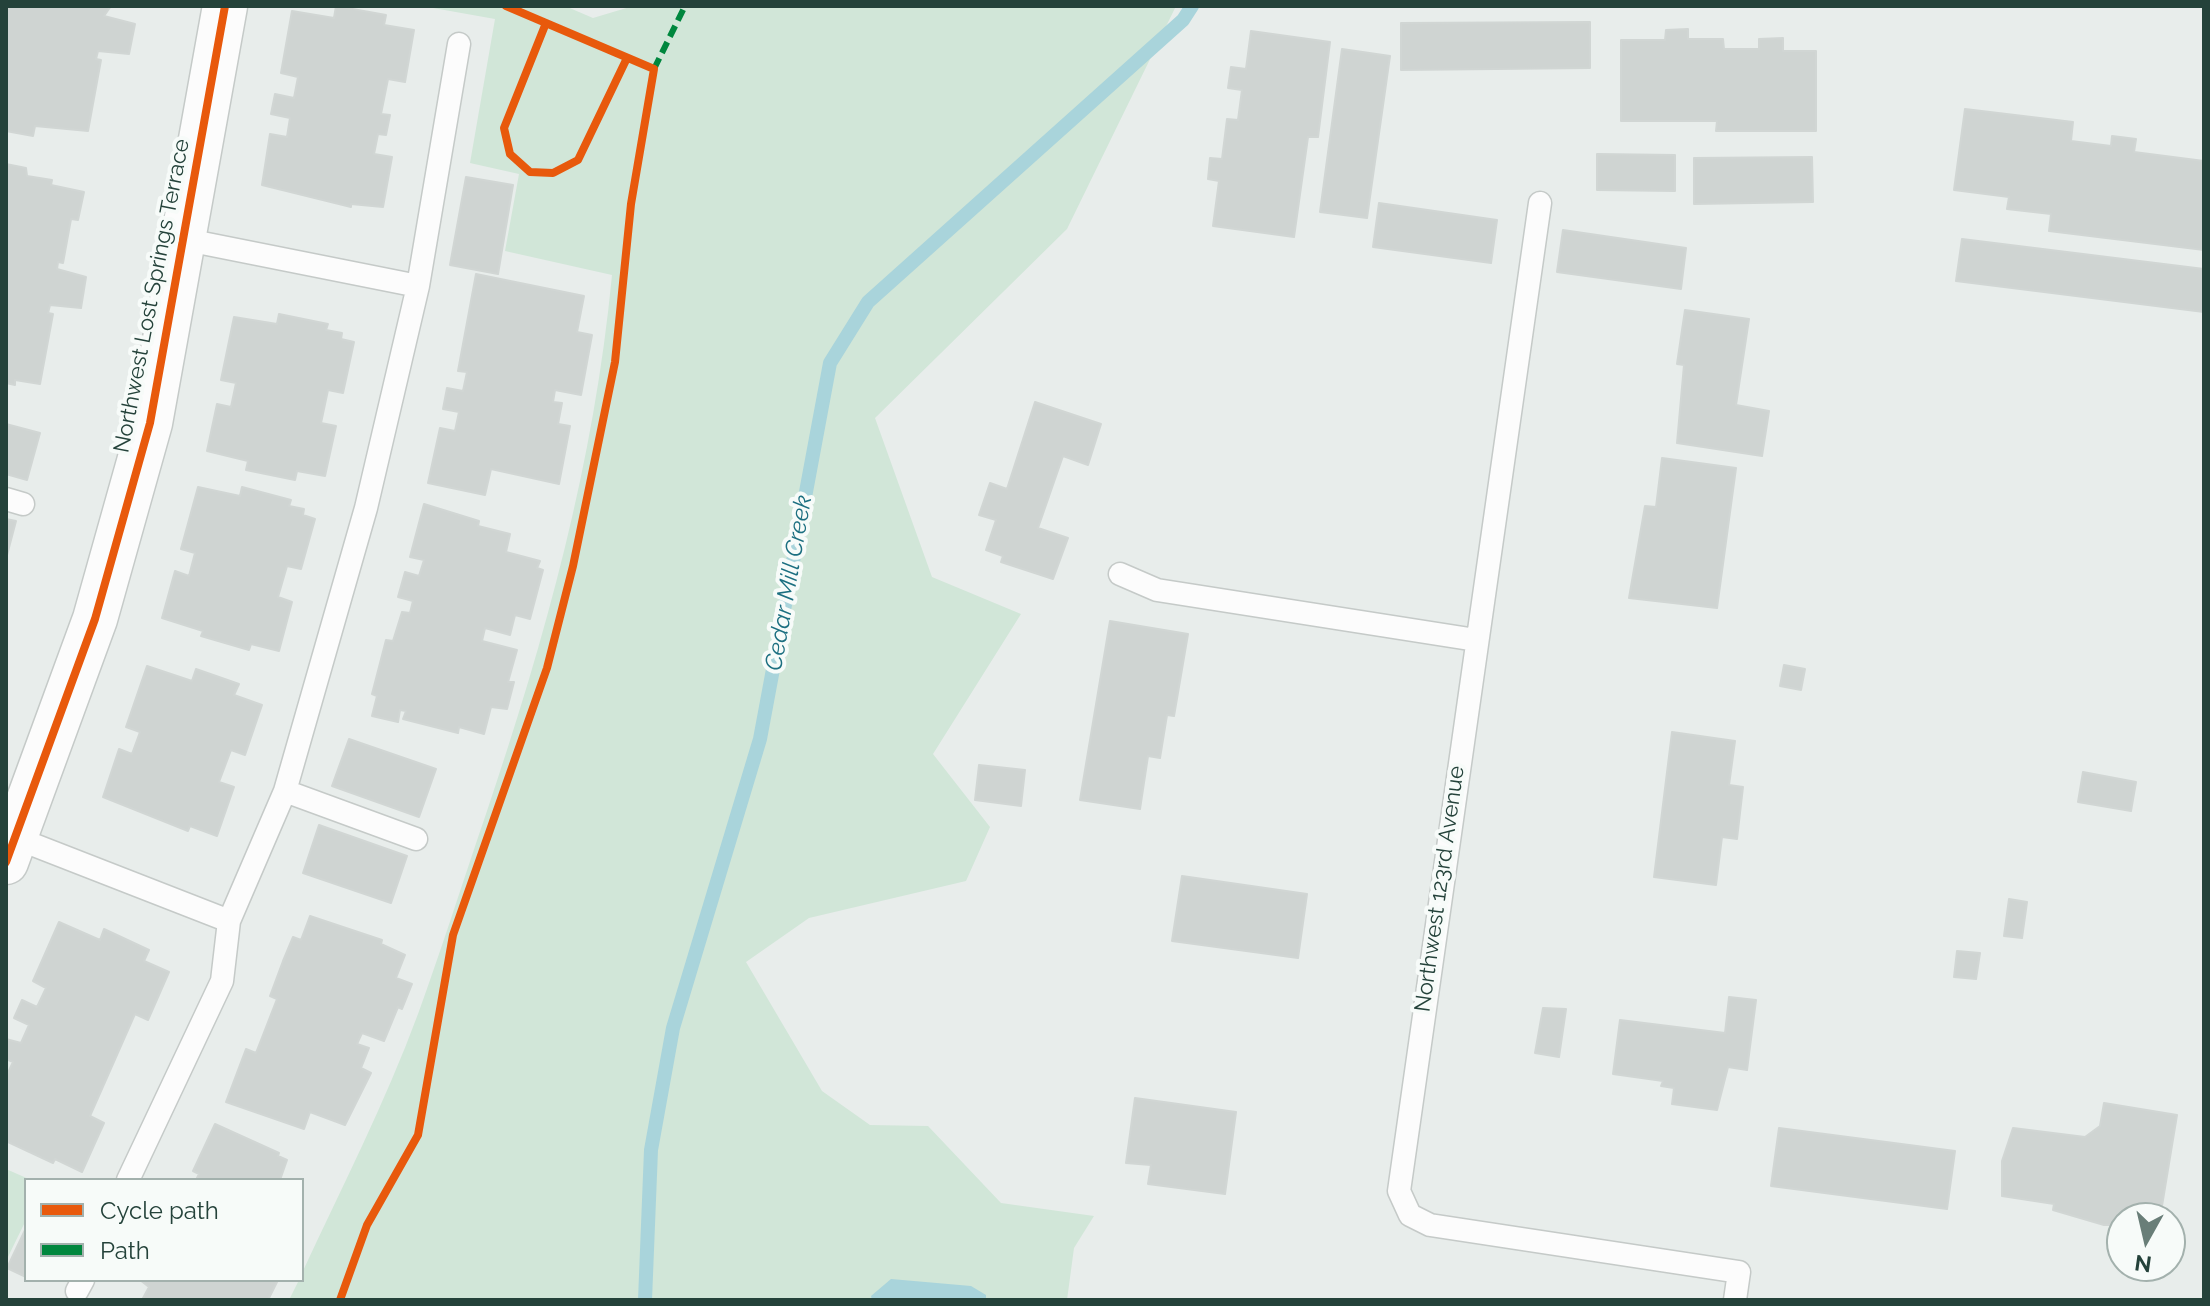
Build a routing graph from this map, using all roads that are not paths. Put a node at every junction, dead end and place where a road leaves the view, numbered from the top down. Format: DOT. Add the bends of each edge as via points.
graph roads {
  1 [pos="225,6"];
  2 [pos="459,44"];
  3 [pos="1540,203"];
  4 [pos="182,239"];
  5 [pos="418,286"];
  6 [pos="1120,574"];
  7 [pos="1476,640"];
  8 [pos="285,791"];
  9 [pos="416,839"];
  10 [pos="11,850"];
  11 [pos="229,921"];
  12 [pos="129,1178"];
  13 [pos="1735,1300"];
  1 -- 4 [label="street, Northwest Lost Springs Terrace"];
  2 -- 5 [label="lane"];
  3 -- 7 [label="lane, Northwest 123rd Avenue"];
  4 -- 5 [label="lane"];
  4 -- 10 [label="street, Northwest Lost Springs Terrace" via="141,453 95,619"];
  5 -- 8 [label="lane" via="366,508"];
  6 -- 7 [label="lane" via="1157,590"];
  7 -- 13 [label="lane, Northwest 123rd Avenue" via="1399,1191 1410,1215 1430,1225 1739,1272"];
  8 -- 9 [label="lane"];
  8 -- 11 [label="lane"];
  10 -- 11 [label="lane"];
  11 -- 12 [label="lane" via="222,981"];
}
